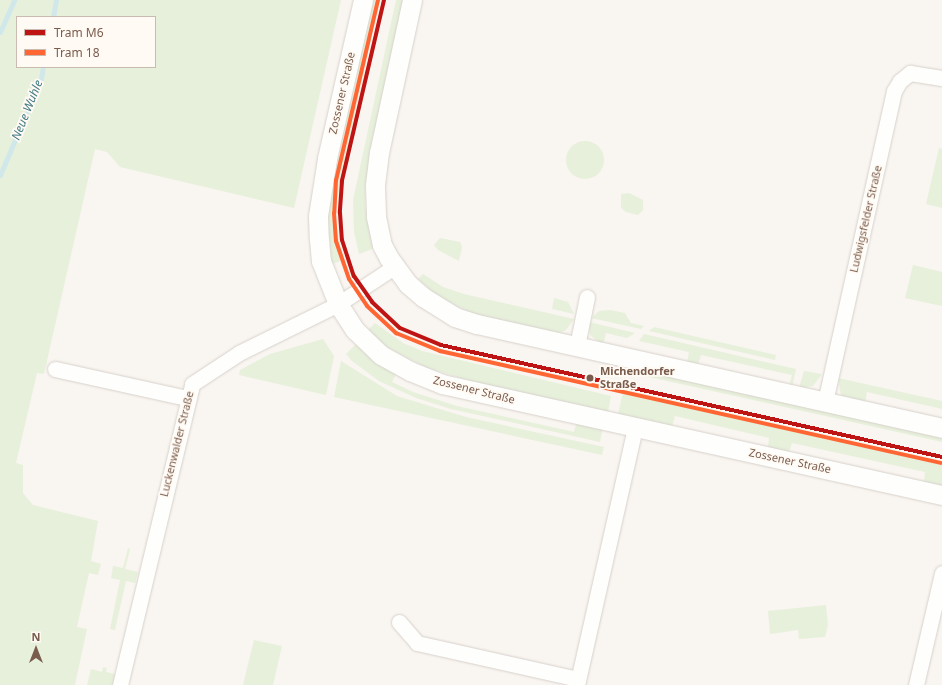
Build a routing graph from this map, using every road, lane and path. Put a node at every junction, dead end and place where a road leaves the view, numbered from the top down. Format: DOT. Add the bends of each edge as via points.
graph roads {
  1 [pos="363,0"];
  2 [pos="412,0"];
  3 [pos="942,78"];
  4 [pos="394,267"];
  5 [pos="588,297"];
  6 [pos="338,304"];
  7 [pos="577,346"];
  8 [pos="55,369"];
  9 [pos="187,398"];
  10 [pos="824,402"];
  11 [pos="635,428"];
  12 [pos="942,428"];
  13 [pos="942,495"];
  14 [pos="942,573"];
  15 [pos="399,622"];
  16 [pos="578,682"];
  17 [pos="120,685"];
  18 [pos="916,685"];
  1 -- 6 [label="street, Zossener Straße" via="327,159 318,216 321,261"];
  2 -- 4 [label="street" via="378,152 375,186 379,233"];
  3 -- 10 [label="street, Ludwigsfelder Straße" via="910,73 900,81 894,92"];
  4 -- 6 [label="street, Luckenwalder Straße"];
  4 -- 7 [label="street" via="423,297 455,317"];
  5 -- 7 [label="street"];
  6 -- 9 [label="street, Luckenwalder Straße" via="239,353 192,384"];
  6 -- 11 [label="street, Zossener Straße" via="355,330 381,355 410,371 442,384"];
  7 -- 10 [label="street"];
  8 -- 9 [label="street"];
  9 -- 17 [label="street, Luckenwalder Straße"];
  10 -- 12 [label="street"];
  11 -- 13 [label="street, Zossener Straße"];
  11 -- 16 [label="street"];
  14 -- 18 [label="street"];
  15 -- 16 [label="street" via="417,643"];
}
